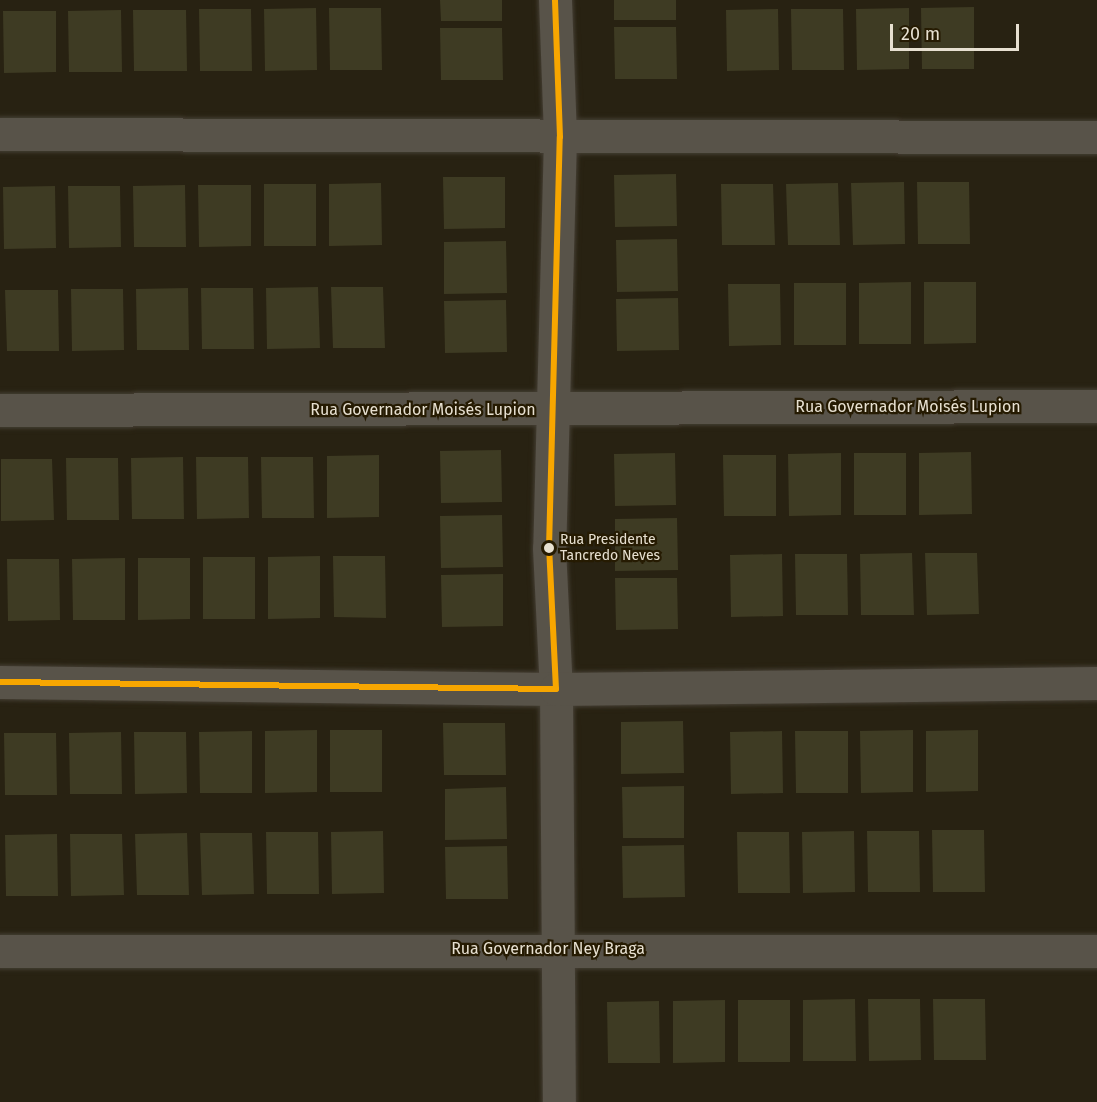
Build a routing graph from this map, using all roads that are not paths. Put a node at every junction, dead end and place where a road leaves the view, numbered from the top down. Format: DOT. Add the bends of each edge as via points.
graph roads {
  1 [pos="555,0"];
  2 [pos="0,134"];
  3 [pos="560,137"];
  4 [pos="1097,137"];
  5 [pos="1097,406"];
  6 [pos="557,409"];
  7 [pos="0,410"];
  8 [pos="0,682"];
  9 [pos="1097,682"];
  10 [pos="556,689"];
  11 [pos="558,948"];
  12 [pos="0,951"];
  13 [pos="1097,951"];
  14 [pos="559,1102"];
  1 -- 3 [label="street"];
  2 -- 3 [label="street"];
  3 -- 4 [label="street"];
  3 -- 6 [label="street"];
  5 -- 6 [label="street, Rua Governador Moisés Lupion"];
  6 -- 7 [label="street, Rua Governador Moisés Lupion"];
  6 -- 10 [label="street" via="549,548"];
  8 -- 10 [label="street"];
  9 -- 10 [label="street"];
  10 -- 11 [label="street"];
  11 -- 12 [label="street, Rua Governador Ney Braga"];
  11 -- 13 [label="street, Rua Governador Ney Braga"];
  11 -- 14 [label="street"];
}
